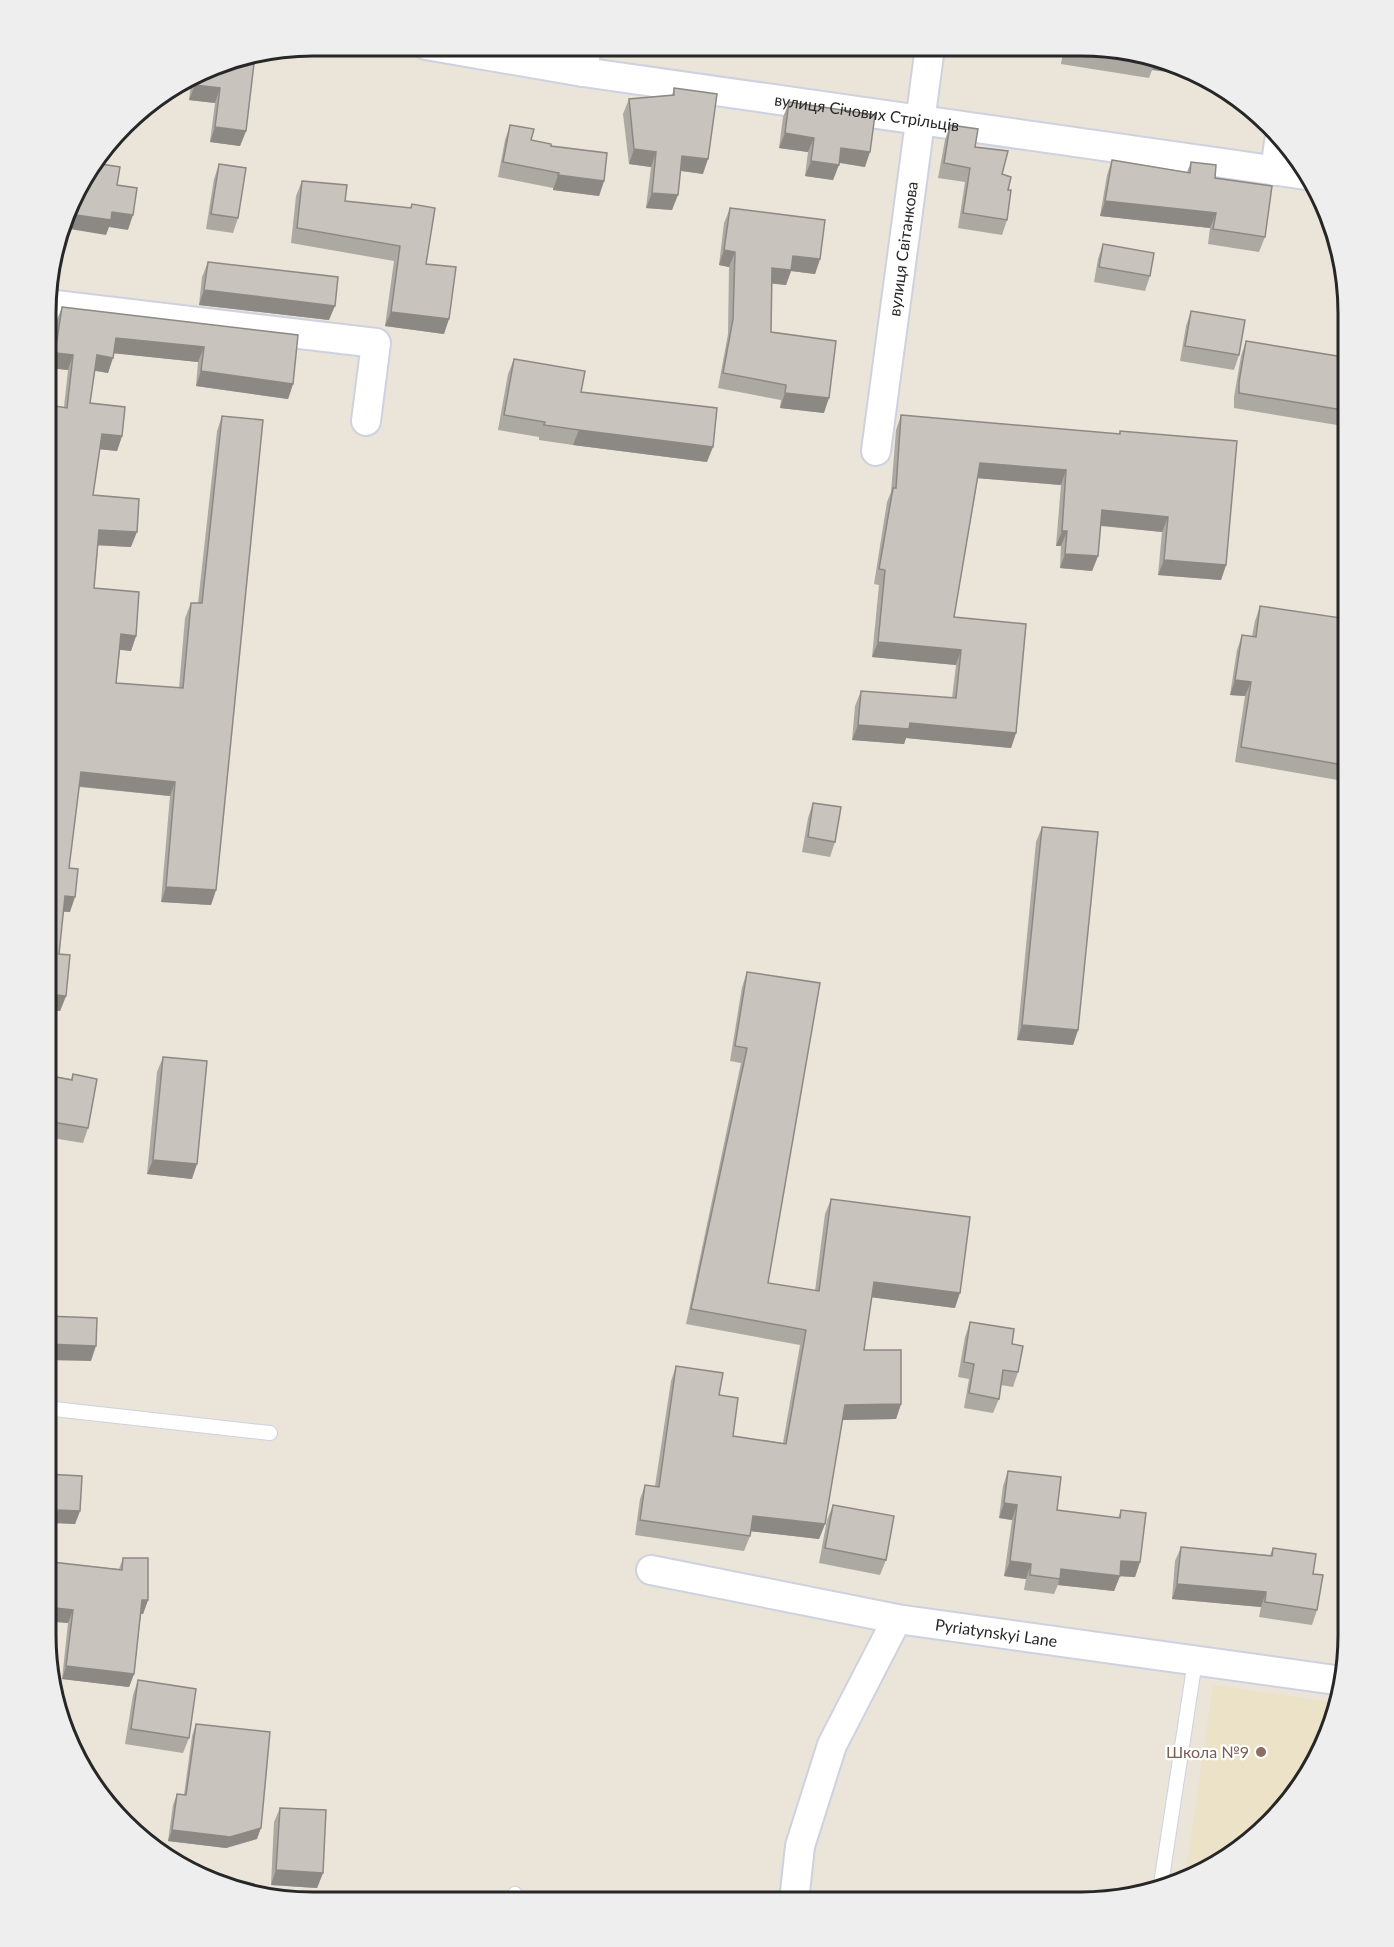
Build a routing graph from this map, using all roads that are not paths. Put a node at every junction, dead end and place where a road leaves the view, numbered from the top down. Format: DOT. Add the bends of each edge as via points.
graph roads {
  1 [pos="551,56"];
  2 [pos="929,56"];
  3 [pos="585,59"];
  4 [pos="919,120"];
  5 [pos="1278,147"];
  6 [pos="1275,171"];
  7 [pos="1298,174"];
  8 [pos="56,305"];
  9 [pos="366,422"];
  10 [pos="876,451"];
  11 [pos="56,1409"];
  12 [pos="270,1433"];
  13 [pos="651,1570"];
  14 [pos="897,1618"];
  15 [pos="1195,1660"];
  16 [pos="1335,1680"];
  17 [pos="1162,1879"];
  18 [pos="795,1892"];
  1 -- 3 [label="street, вулиця Січових Стрільців"];
  2 -- 4 [label="street, вулиця Світанкова"];
  3 -- 4 [label="street, вулиця Січових Стрільців"];
  4 -- 6 [label="street, вулиця Січових Стрільців"];
  4 -- 10 [label="street, вулиця Світанкова"];
  5 -- 6 [label="street"];
  6 -- 7 [label="street, вулиця Січових Стрільців"];
  8 -- 9 [label="street" via="376,343"];
  11 -- 12 [label="lane"];
  13 -- 14 [label="street, Pyriatynskyi Lane"];
  14 -- 15 [label="street, Pyriatynskyi Lane"];
  14 -- 18 [label="street" via="832,1744 800,1846"];
  15 -- 16 [label="street, Pyriatynskyi Lane"];
  15 -- 17 [label="lane"];
}
